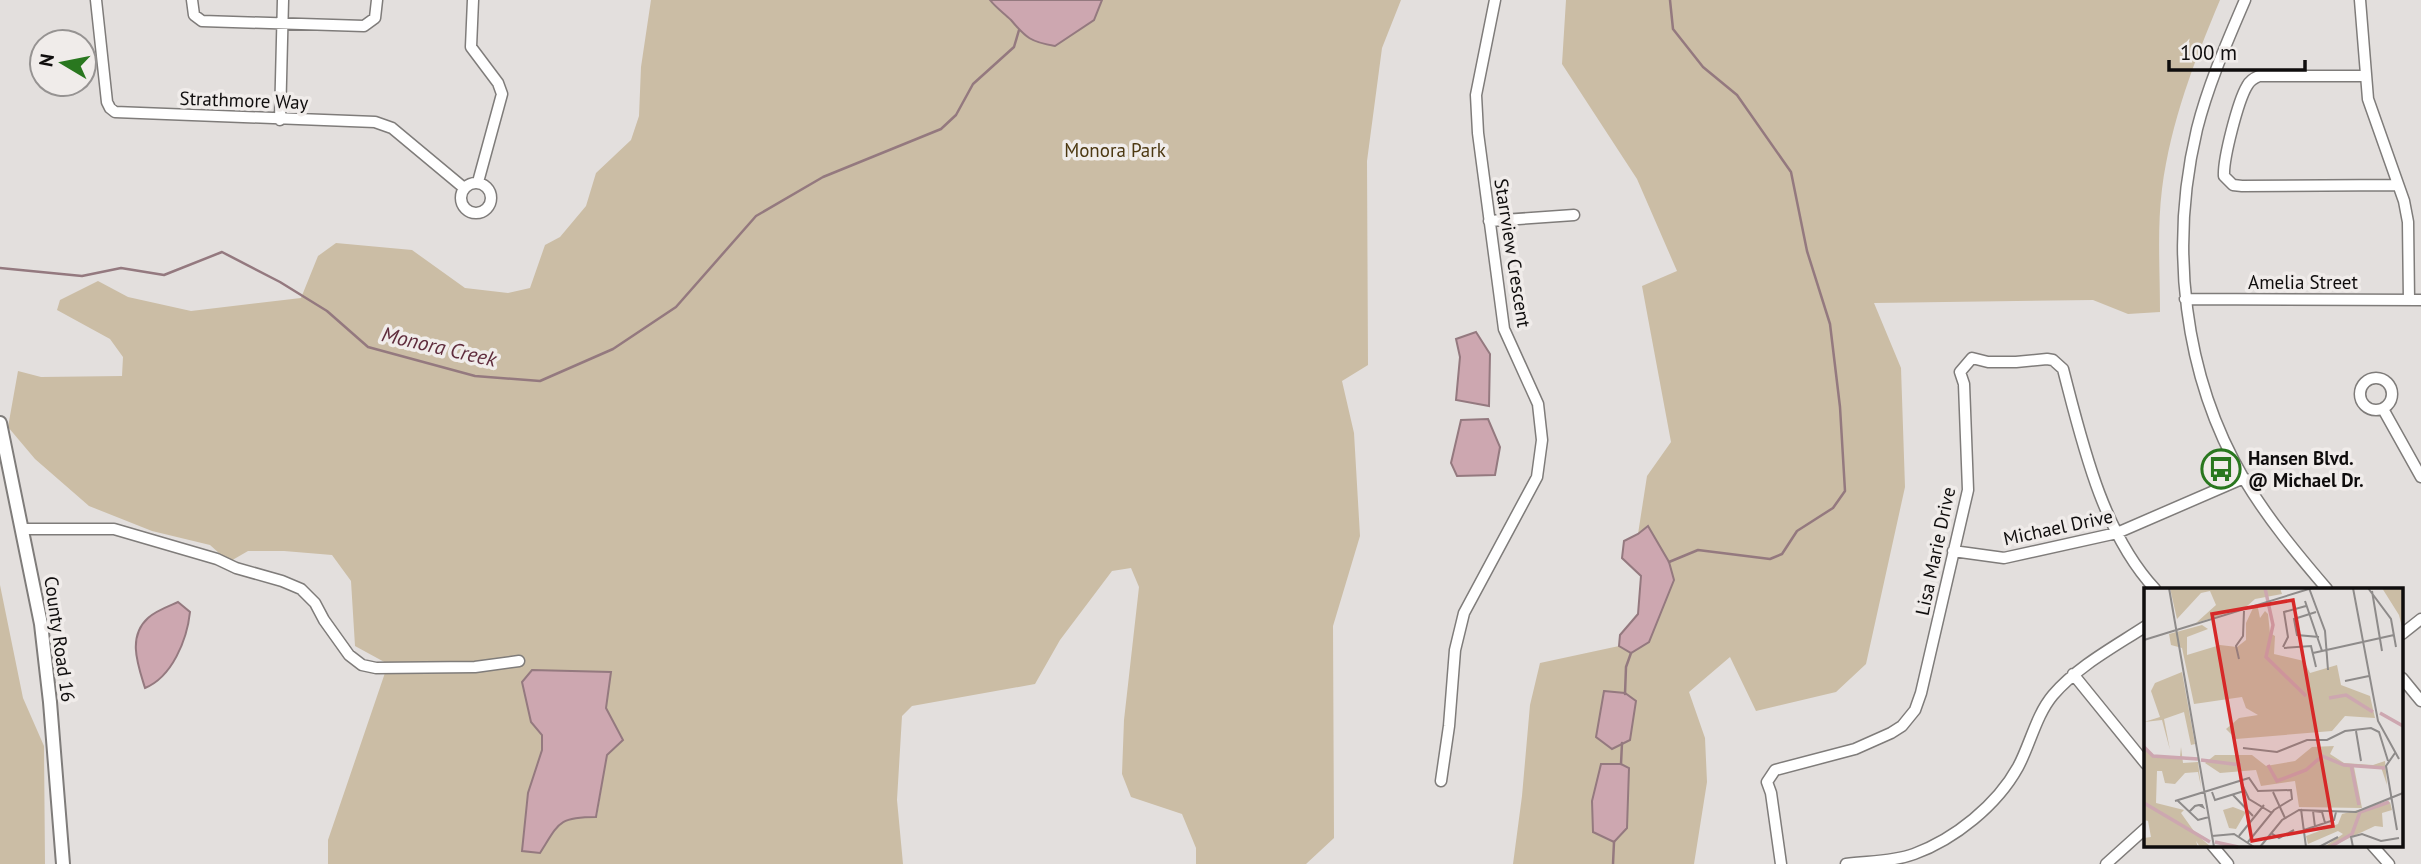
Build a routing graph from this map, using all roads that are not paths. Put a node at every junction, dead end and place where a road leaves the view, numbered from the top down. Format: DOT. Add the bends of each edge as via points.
graph roads {
  1 [pos="96,0"];
  2 [pos="192,0"];
  3 [pos="283,0"];
  4 [pos="377,0"];
  5 [pos="473,0"];
  6 [pos="1495,0"];
  7 [pos="2245,0"];
  8 [pos="2360,0"];
  9 [pos="282,25"];
  10 [pos="2365,76"];
  11 [pos="281,120"];
  12 [pos="478,183"];
  13 [pos="2398,186"];
  14 [pos="464,188"];
  15 [pos="1574,215"];
  16 [pos="1489,221"];
  17 [pos="2185,299"];
  18 [pos="2409,300"];
  19 [pos="2421,300"];
  20 [pos="2383,409"];
  21 [pos="0,423"];
  22 [pos="2421,477"];
  23 [pos="2244,478"];
  24 [pos="22,529"];
  25 [pos="2117,533"];
  26 [pos="1953,551"];
  27 [pos="2154,588"];
  28 [pos="2326,588"];
  29 [pos="2421,619"];
  30 [pos="2144,627"];
  31 [pos="2404,633"];
  32 [pos="519,661"];
  33 [pos="2073,674"];
  34 [pos="2404,680"];
  35 [pos="2421,701"];
  36 [pos="2144,762"];
  37 [pos="1441,780"];
  38 [pos="2144,830"];
  39 [pos="2213,846"];
  40 [pos="2373,846"];
  41 [pos="1894,861"];
  42 [pos="63,864"];
  43 [pos="1781,864"];
  44 [pos="1846,864"];
  45 [pos="2106,864"];
  46 [pos="2228,864"];
  47 [pos="2389,864"];
  1 -- 11 [label="street, Strathmore Way" via="107,102 112,110"];
  2 -- 9 [label="street" via="194,15 202,21"];
  3 -- 9 [label="street"];
  4 -- 9 [label="street" via="374,18 364,26"];
  5 -- 12 [label="street" via="471,47 502,94"];
  6 -- 16 [label="street, Starrview Crescent" via="1476,95"];
  7 -- 17 [label="street" via="2197,128 2188,179"];
  8 -- 10 [label="street"];
  9 -- 11 [label="street"];
  10 -- 13 [label="street" via="2368,99"];
  10 -- 13 [label="street" via="2252,79 2243,94 2224,176 2242,186"];
  11 -- 14 [label="street, Strathmore Way" via="387,124"];
  12 -- 14 [label="street"];
  12 -- 14 [label="street, Strathmore Way" via="491,195 482,212 464,208"];
  13 -- 18 [label="street" via="2408,222"];
  15 -- 16 [label="street"];
  16 -- 37 [label="street, Starrview Crescent" via="1504,329 1538,404 1542,440 1536,477 1464,613 1455,650"];
  17 -- 18 [label="street, Amelia Street"];
  17 -- 23 [label="street" via="2207,396"];
  18 -- 19 [label="street, Amelia Street"];
  20 -- 22 [label="street"];
  21 -- 24 [label="main road, County Road 16"];
  23 -- 25 [label="street, Michael Drive"];
  23 -- 28 [label="street"];
  24 -- 32 [label="street" via="114,529 282,581 301,589 315,603 349,655 362,665 475,667"];
  24 -- 42 [label="main road, County Road 16" via="46,663"];
  25 -- 26 [label="street, Michael Drive" via="2004,558"];
  25 -- 26 [label="street, Lisa Marie Drive" via="2091,467 2063,369 2047,359 1988,362 1972,358 1960,372 1968,490"];
  25 -- 27 [label="street, Lisa Marie Drive"];
  26 -- 43 [label="street, Lisa Marie Drive" via="1922,693 1902,726 1855,749 1770,774 1767,782"];
  29 -- 31 [label="street"];
  30 -- 33 [label="street"];
  33 -- 36 [label="street"];
  33 -- 41 [label="street" via="2050,698 2017,769 1980,816 1929,847"];
  34 -- 35 [label="street"];
  38 -- 45 [label="street"];
  39 -- 46 [label="street"];
  40 -- 47 [label="street"];
  41 -- 44 [label="street"];
}
